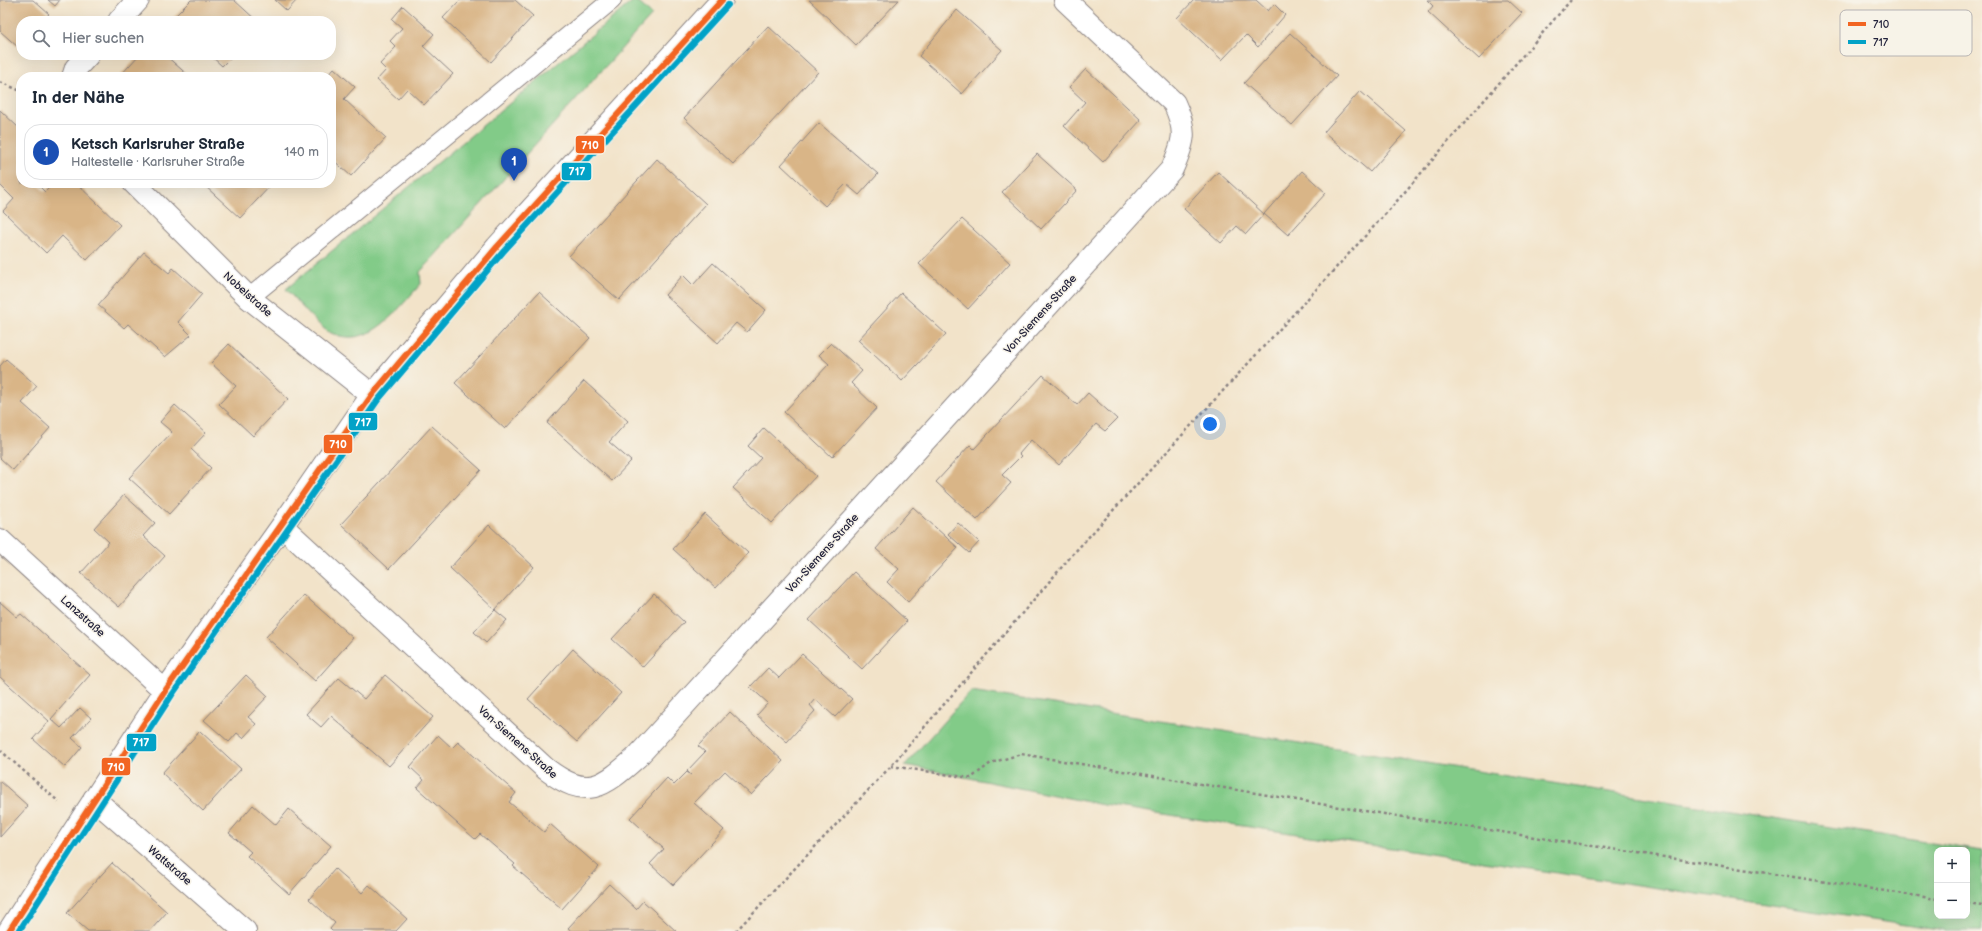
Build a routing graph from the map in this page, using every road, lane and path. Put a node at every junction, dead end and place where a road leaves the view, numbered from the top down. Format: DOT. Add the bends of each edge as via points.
graph roads {
  1 [pos="138,0"];
  2 [pos="612,0"];
  3 [pos="722,0"];
  4 [pos="1065,0"];
  5 [pos="1571,0"];
  6 [pos="124,16"];
  7 [pos="83,60"];
  8 [pos="75,72"];
  9 [pos="0,82"];
  10 [pos="16,89"];
  11 [pos="139,188"];
  12 [pos="249,298"];
  13 [pos="372,395"];
  14 [pos="282,526"];
  15 [pos="0,540"];
  16 [pos="165,691"];
  17 [pos="0,750"];
  18 [pos="891,766"];
  19 [pos="94,799"];
  20 [pos="81,821"];
  21 [pos="1934,899"];
  22 [pos="1970,903"];
  23 [pos="1982,905"];
  24 [pos="9,931"];
  25 [pos="245,931"];
  26 [pos="736,931"];
  1 -- 6 [label="street"];
  2 -- 12 [label="lane"];
  3 -- 13 [label="street" via="513,229"];
  4 -- 14 [label="street, Von-Siemens-Straße" via="1174,103 1182,119 1183,143 1172,169 637,757 603,785 581,787 562,781 546,769"];
  5 -- 18 [label="path" via="1390,209 1073,554"];
  7 -- 8 [label="street"];
  9 -- 10 [label="path"];
  11 -- 12 [label="street, Nobelstraße"];
  12 -- 13 [label="street, Nobelstraße"];
  13 -- 14 [label="street"];
  14 -- 16 [label="street"];
  15 -- 16 [label="street, Lanzstraße"];
  16 -- 19 [label="street"];
  17 -- 20 [label="path"];
  18 -- 21 [label="path" via="971,778 990,763 1021,754 1339,807"];
  18 -- 26 [label="path"];
  19 -- 20 [label="street"];
  19 -- 25 [label="street, Wattstraße"];
  20 -- 24 [label="street"];
  22 -- 23 [label="path"];
}
